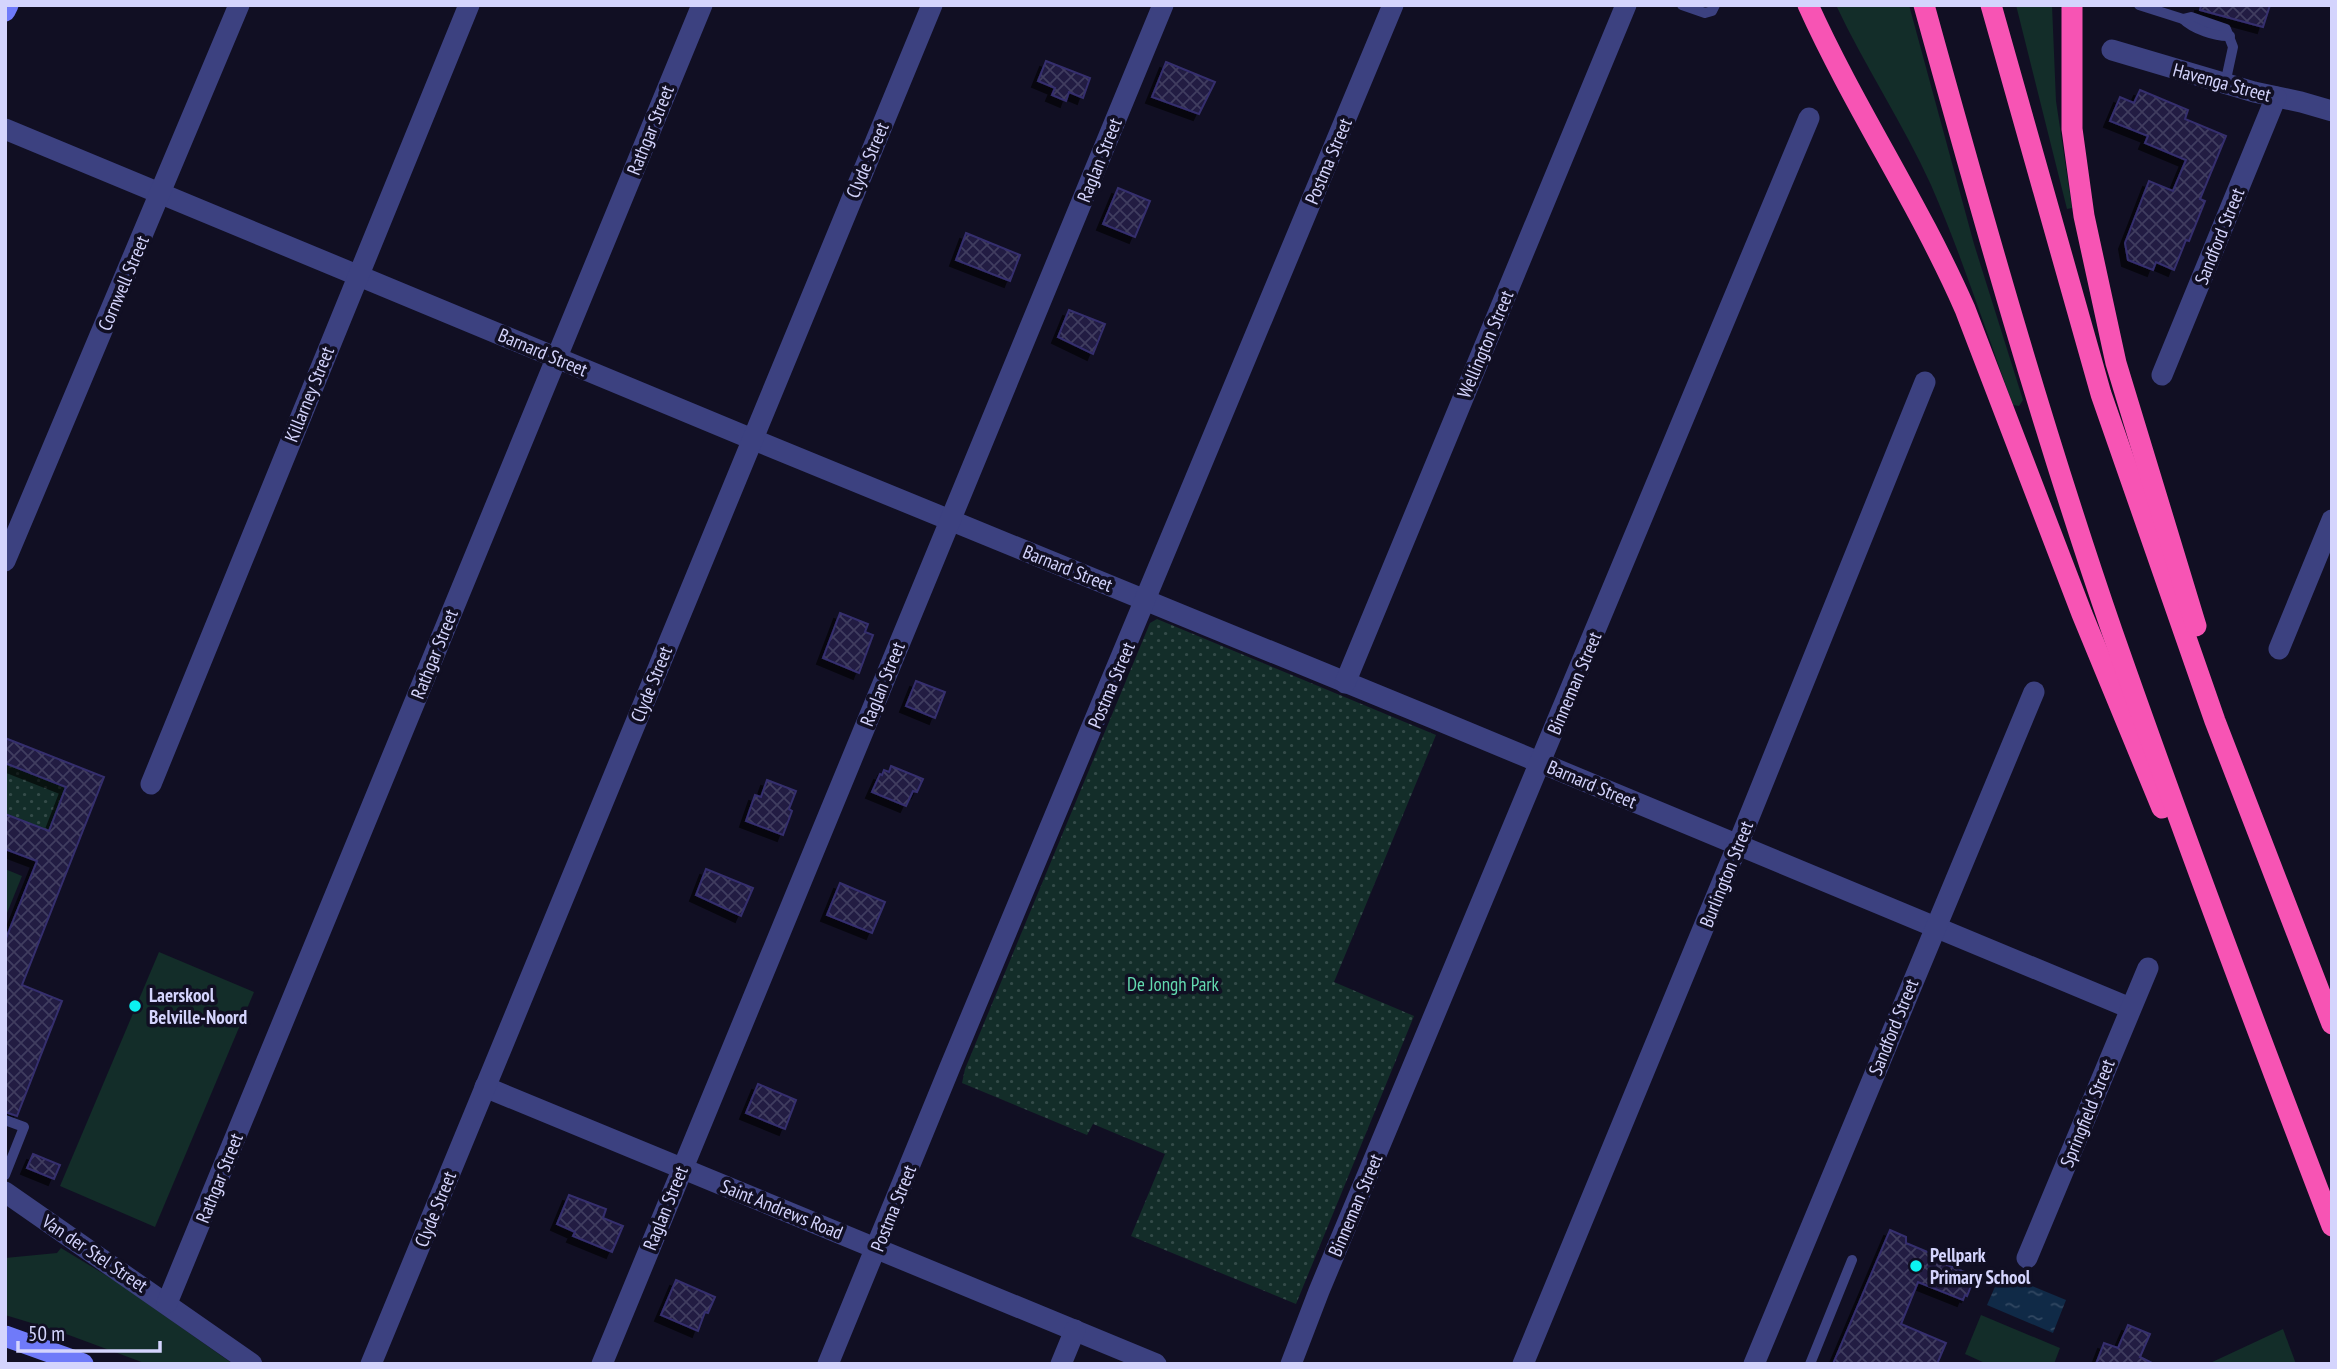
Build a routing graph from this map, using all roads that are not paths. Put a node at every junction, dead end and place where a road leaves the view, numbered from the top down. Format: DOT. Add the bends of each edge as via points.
graph roads {
  1 [pos="8,5"];
  2 [pos="239,5"];
  3 [pos="469,5"];
  4 [pos="702,5"];
  5 [pos="932,5"];
  6 [pos="1163,5"];
  7 [pos="1393,5"];
  8 [pos="1626,5"];
  9 [pos="1682,5"];
  10 [pos="1715,5"];
  11 [pos="1808,5"];
  12 [pos="1924,5"];
  13 [pos="1991,5"];
  14 [pos="2072,5"];
  15 [pos="2139,5"];
  16 [pos="5,11"];
  17 [pos="2112,50"];
  18 [pos="2225,84"];
  19 [pos="2276,97"];
  20 [pos="2332,111"];
  21 [pos="1809,118"];
  22 [pos="5,129"];
  23 [pos="161,194"];
  24 [pos="357,275"];
  25 [pos="556,358"];
  26 [pos="2162,375"];
  27 [pos="1925,382"];
  28 [pos="752,439"];
  29 [pos="951,520"];
  30 [pos="2332,520"];
  31 [pos="5,561"];
  32 [pos="1146,599"];
  33 [pos="2279,649"];
  34 [pos="1345,683"];
  35 [pos="2034,692"];
  36 [pos="2215,721"];
  37 [pos="1540,763"];
  38 [pos="151,784"];
  39 [pos="1738,845"];
  40 [pos="1934,928"];
  41 [pos="2227,950"];
  42 [pos="2148,968"];
  43 [pos="2130,1008"];
  44 [pos="2332,1024"];
  45 [pos="485,1087"];
  46 [pos="5,1120"];
  47 [pos="682,1168"];
  48 [pos="5,1175"];
  49 [pos="5,1192"];
  50 [pos="2332,1226"];
  51 [pos="877,1249"];
  52 [pos="2027,1258"];
  53 [pos="1852,1260"];
  54 [pos="167,1303"];
  55 [pos="1075,1330"];
  56 [pos="5,1336"];
  57 [pos="83,1364"];
  58 [pos="253,1364"];
  59 [pos="371,1364"];
  60 [pos="602,1364"];
  61 [pos="828,1364"];
  62 [pos="1061,1364"];
  63 [pos="1156,1364"];
  64 [pos="1291,1364"];
  65 [pos="1523,1364"];
  66 [pos="1754,1364"];
  67 [pos="1810,1364"];
  1 -- 16 [label="main road"];
  2 -- 23 [label="street, Cornwell Street"];
  3 -- 24 [label="street, Killarney Street"];
  4 -- 25 [label="street, Rathgar Street"];
  5 -- 28 [label="street, Clyde Street"];
  6 -- 29 [label="street, Raglan Street"];
  7 -- 32 [label="street, Postma Street"];
  8 -- 34 [label="street, Wellington Street"];
  9 -- 10 [label="lane" via="1705,13"];
  11 -- 41 [label="highway" via="1948,270 2082,614 2182,857"];
  12 -- 41 [label="highway" via="2043,418 2112,629"];
  13 -- 36 [label="highway" via="2101,394"];
  14 -- 36 [label="highway" via="2071,129 2084,216 2116,363 2188,597"];
  15 -- 18 [label="lane" via="2226,29 2233,54"];
  17 -- 18 [label="street, Havenga Street"];
  18 -- 19 [label="street, Havenga Street"];
  19 -- 20 [label="street, Havenga Street"];
  19 -- 26 [label="street, Sandford Street"];
  21 -- 37 [label="street, Binneman Street"];
  22 -- 23 [label="street, Barnard Street"];
  23 -- 24 [label="street, Barnard Street"];
  23 -- 31 [label="street, Cornwell Street"];
  24 -- 25 [label="street, Barnard Street"];
  24 -- 38 [label="street, Killarney Street"];
  25 -- 28 [label="street, Barnard Street"];
  25 -- 54 [label="street, Rathgar Street"];
  27 -- 39 [label="street, Burlington Street"];
  28 -- 29 [label="street, Barnard Street"];
  28 -- 45 [label="street, Clyde Street"];
  29 -- 32 [label="street, Barnard Street"];
  29 -- 47 [label="street, Raglan Street"];
  30 -- 33 [label="street"];
  32 -- 34 [label="street, Barnard Street"];
  32 -- 51 [label="street, Postma Street"];
  34 -- 37 [label="street, Barnard Street"];
  35 -- 40 [label="street, Sandford Street"];
  36 -- 44 [label="highway"];
  37 -- 39 [label="street, Barnard Street"];
  37 -- 64 [label="street, Binneman Street"];
  39 -- 40 [label="street, Barnard Street"];
  39 -- 65 [label="street, Burlington Street"];
  40 -- 43 [label="street, Barnard Street"];
  40 -- 66 [label="street, Sandford Street"];
  41 -- 50 [label="highway"];
  42 -- 43 [label="street, Springfield Street"];
  43 -- 52 [label="street, Springfield Street"];
  45 -- 47 [label="street, Saint Andrews Road"];
  45 -- 59 [label="street, Clyde Street"];
  46 -- 48 [label="lane" via="24,1127"];
  47 -- 51 [label="street, Saint Andrews Road"];
  47 -- 60 [label="street, Raglan Street"];
  49 -- 54 [label="street, Van der Stel Street"];
  51 -- 55 [label="street, Saint Andrews Road"];
  51 -- 61 [label="street, Postma Street"];
  53 -- 67 [label="lane"];
  54 -- 58 [label="street, Van der Stel Street"];
  55 -- 62 [label="street"];
  55 -- 63 [label="street, Saint Andrews Road"];
  56 -- 57 [label="main road"];
}
